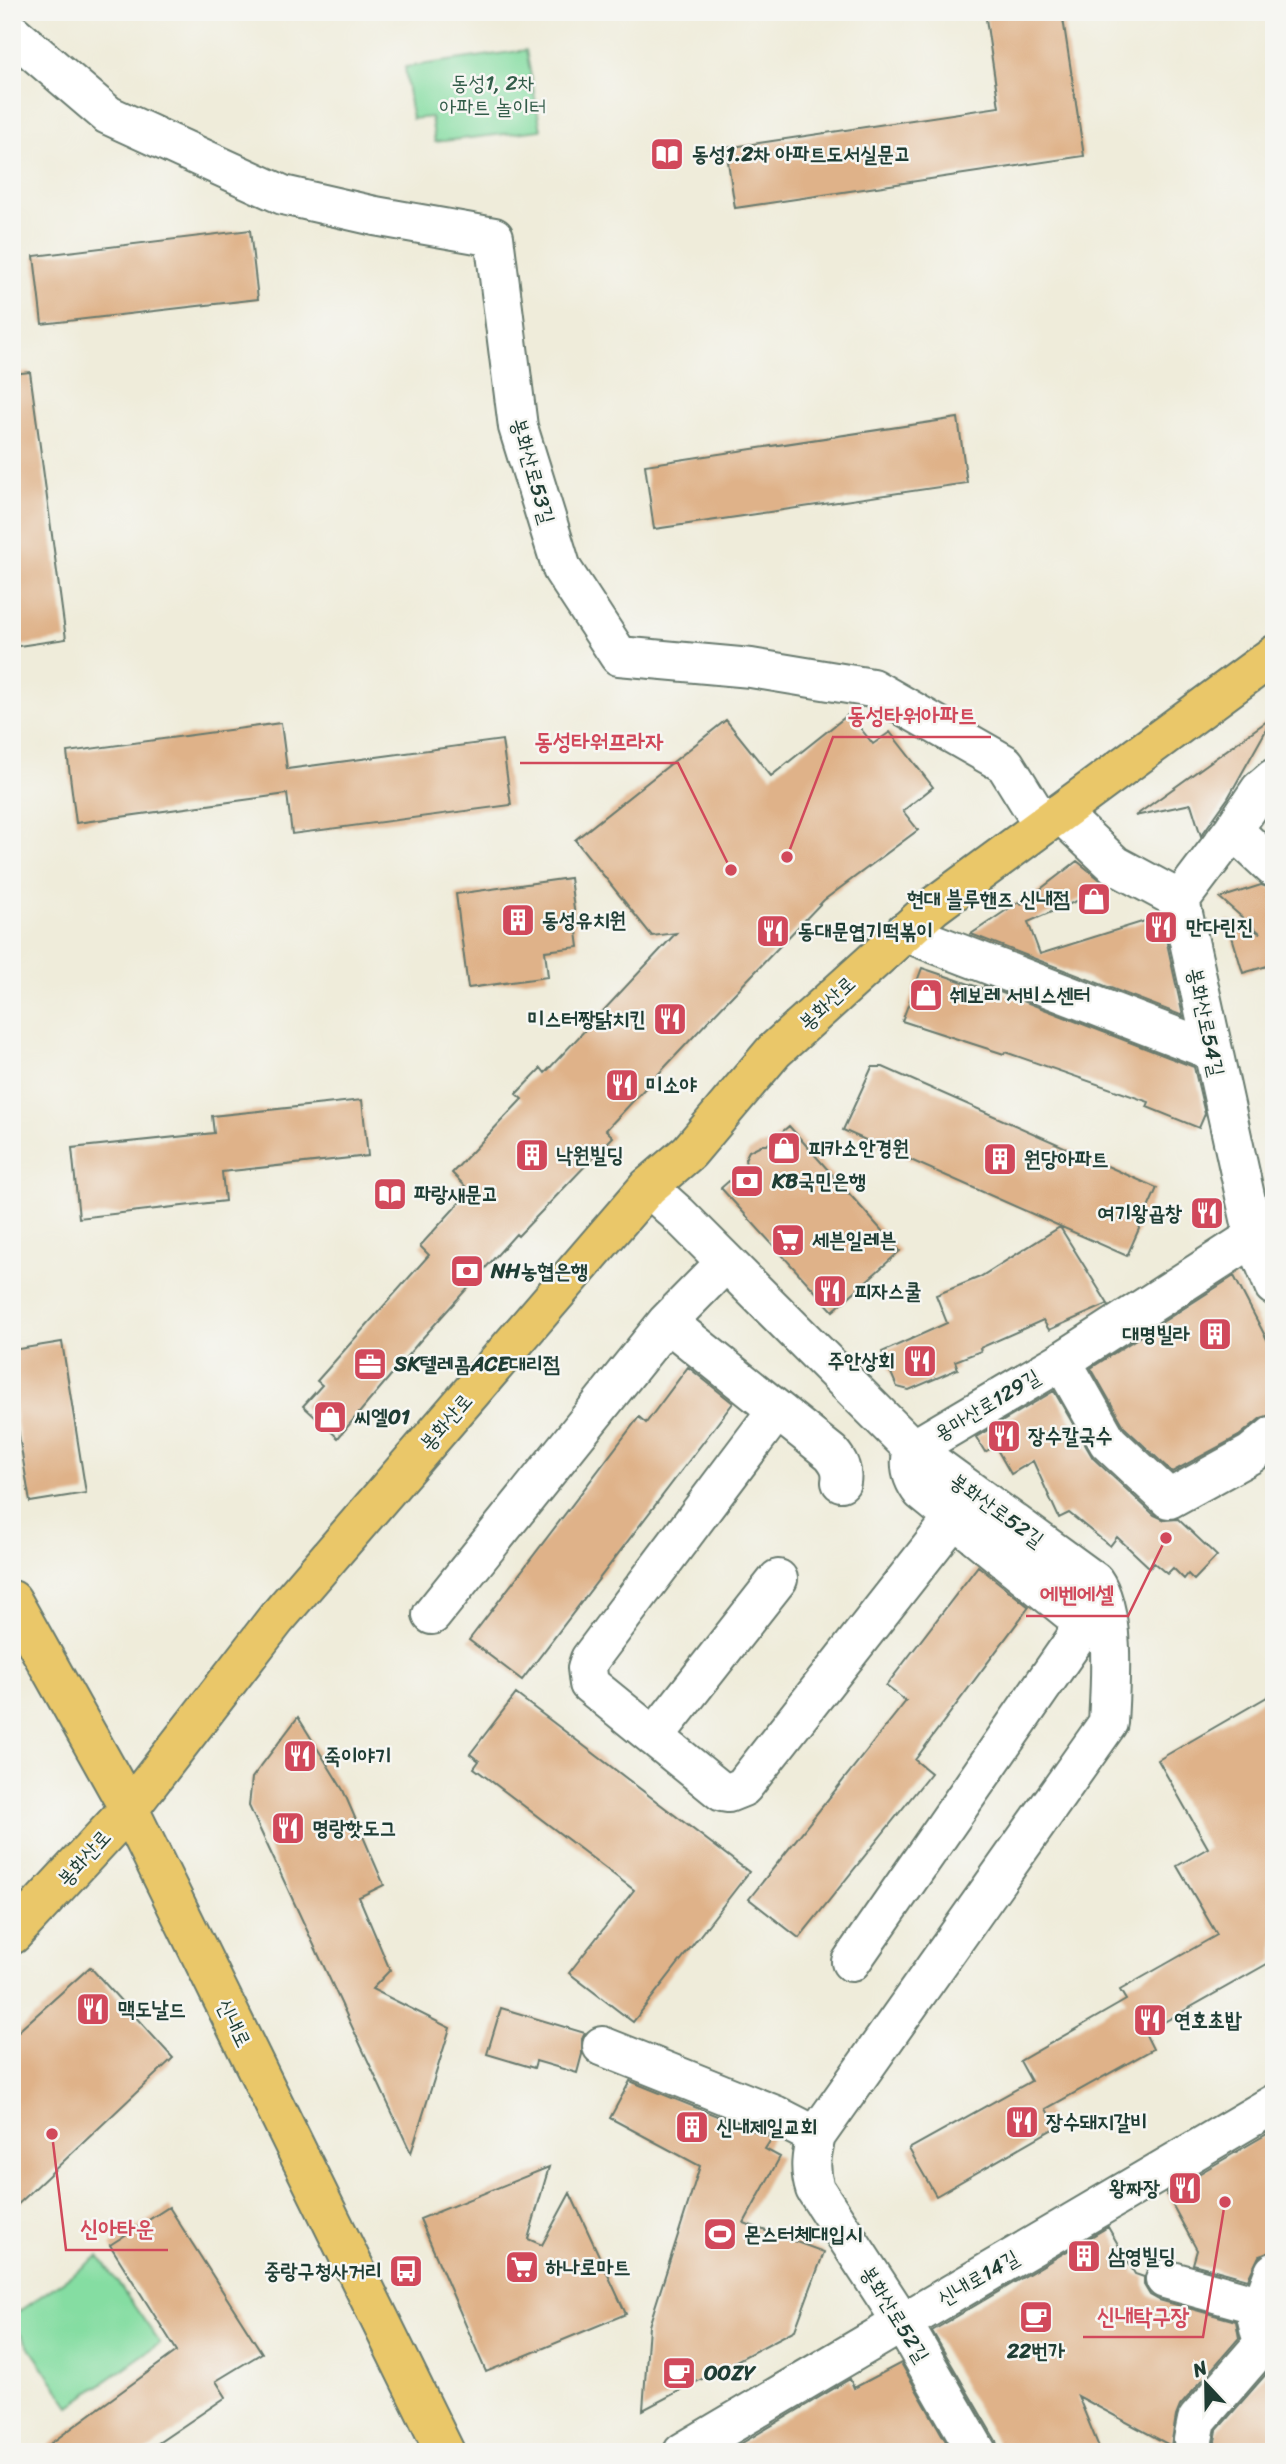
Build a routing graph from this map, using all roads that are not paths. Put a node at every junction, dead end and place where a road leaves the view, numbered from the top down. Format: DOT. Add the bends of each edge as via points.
graph roads {
  1 [pos="12,33"];
  2 [pos="1274,655"];
  3 [pos="1274,778"];
  4 [pos="1052,819"];
  5 [pos="1233,830"];
  6 [pos="1274,868"];
  7 [pos="1180,900"];
  8 [pos="904,932"];
  9 [pos="1213,1051"];
  10 [pos="648,1187"];
  11 [pos="1264,1231"];
  12 [pos="726,1262"];
  13 [pos="1274,1286"];
  14 [pos="667,1322"];
  15 [pos="1062,1361"];
  16 [pos="777,1410"];
  17 [pos="1274,1435"];
  18 [pos="913,1449"];
  19 [pos="841,1482"];
  20 [pos="954,1518"];
  21 [pos="778,1579"];
  22 [pos="12,1600"];
  23 [pos="432,1615"];
  24 [pos="654,1737"];
  25 [pos="129,1809"];
  26 [pos="12,1935"];
  27 [pos="851,1962"];
  28 [pos="602,2046"];
  29 [pos="1274,2104"];
  30 [pos="816,2136"];
  31 [pos="1165,2279"];
  32 [pos="1268,2289"];
  33 [pos="902,2322"];
  34 [pos="1269,2344"];
  35 [pos="445,2452"];
  36 [pos="683,2452"];
  37 [pos="976,2452"];
  38 [pos="1194,2452"];
  1 -- 4 [label="street, 봉화산로53길" via="108,115 283,195 494,237 518,427 562,569 619,656 751,668 872,688 1004,764"];
  2 -- 4 [label="main road, 봉화산로"];
  3 -- 5 [label="street" via="1260,790"];
  4 -- 7 [label="street" via="1115,865"];
  4 -- 8 [label="main road, 봉화산로"];
  5 -- 6 [label="street"];
  5 -- 7 [label="street"];
  7 -- 9 [label="street, 봉화산로54길"];
  8 -- 9 [label="street"];
  8 -- 10 [label="main road, 봉화산로" via="774,1051 689,1152"];
  9 -- 11 [label="street, 봉화산로54길"];
  10 -- 12 [label="street, 봉화산로52길"];
  10 -- 25 [label="main road, 봉화산로" via="276,1619"];
  11 -- 13 [label="street, 봉화산로54길"];
  11 -- 15 [label="street, 용마산로129길"];
  12 -- 14 [label="street"];
  12 -- 18 [label="street, 봉화산로52길"];
  14 -- 16 [label="street"];
  14 -- 23 [label="street"];
  15 -- 17 [label="street, 용마산로129길" via="1108,1442 1168,1499 1251,1454"];
  15 -- 18 [label="street, 용마산로129길"];
  16 -- 19 [label="street" via="831,1452 839,1462"];
  16 -- 24 [label="street" via="590,1659 589,1684"];
  18 -- 20 [label="street" via="909,1463 916,1484"];
  18 -- 30 [label="street, 봉화산로52길" via="1094,1581 1102,1593 1111,1661 1108,1723"];
  20 -- 24 [label="street" via="743,1787 722,1791"];
  20 -- 27 [label="street" via="1074,1616 1077,1632"];
  21 -- 24 [label="street"];
  22 -- 25 [label="main road, 신내로"];
  25 -- 26 [label="main road, 봉화산로"];
  25 -- 35 [label="main road, 신내로"];
  28 -- 30 [label="street"];
  29 -- 33 [label="street, 신내로14길"];
  30 -- 33 [label="street, 봉화산로52길" via="810,2164 815,2189"];
  31 -- 32 [label="street"];
  32 -- 34 [label="street" via="1257,2319"];
  33 -- 36 [label="street, 신내로14길"];
  33 -- 37 [label="street, 봉화산로52길"];
  34 -- 38 [label="street" via="1197,2420"];
}
